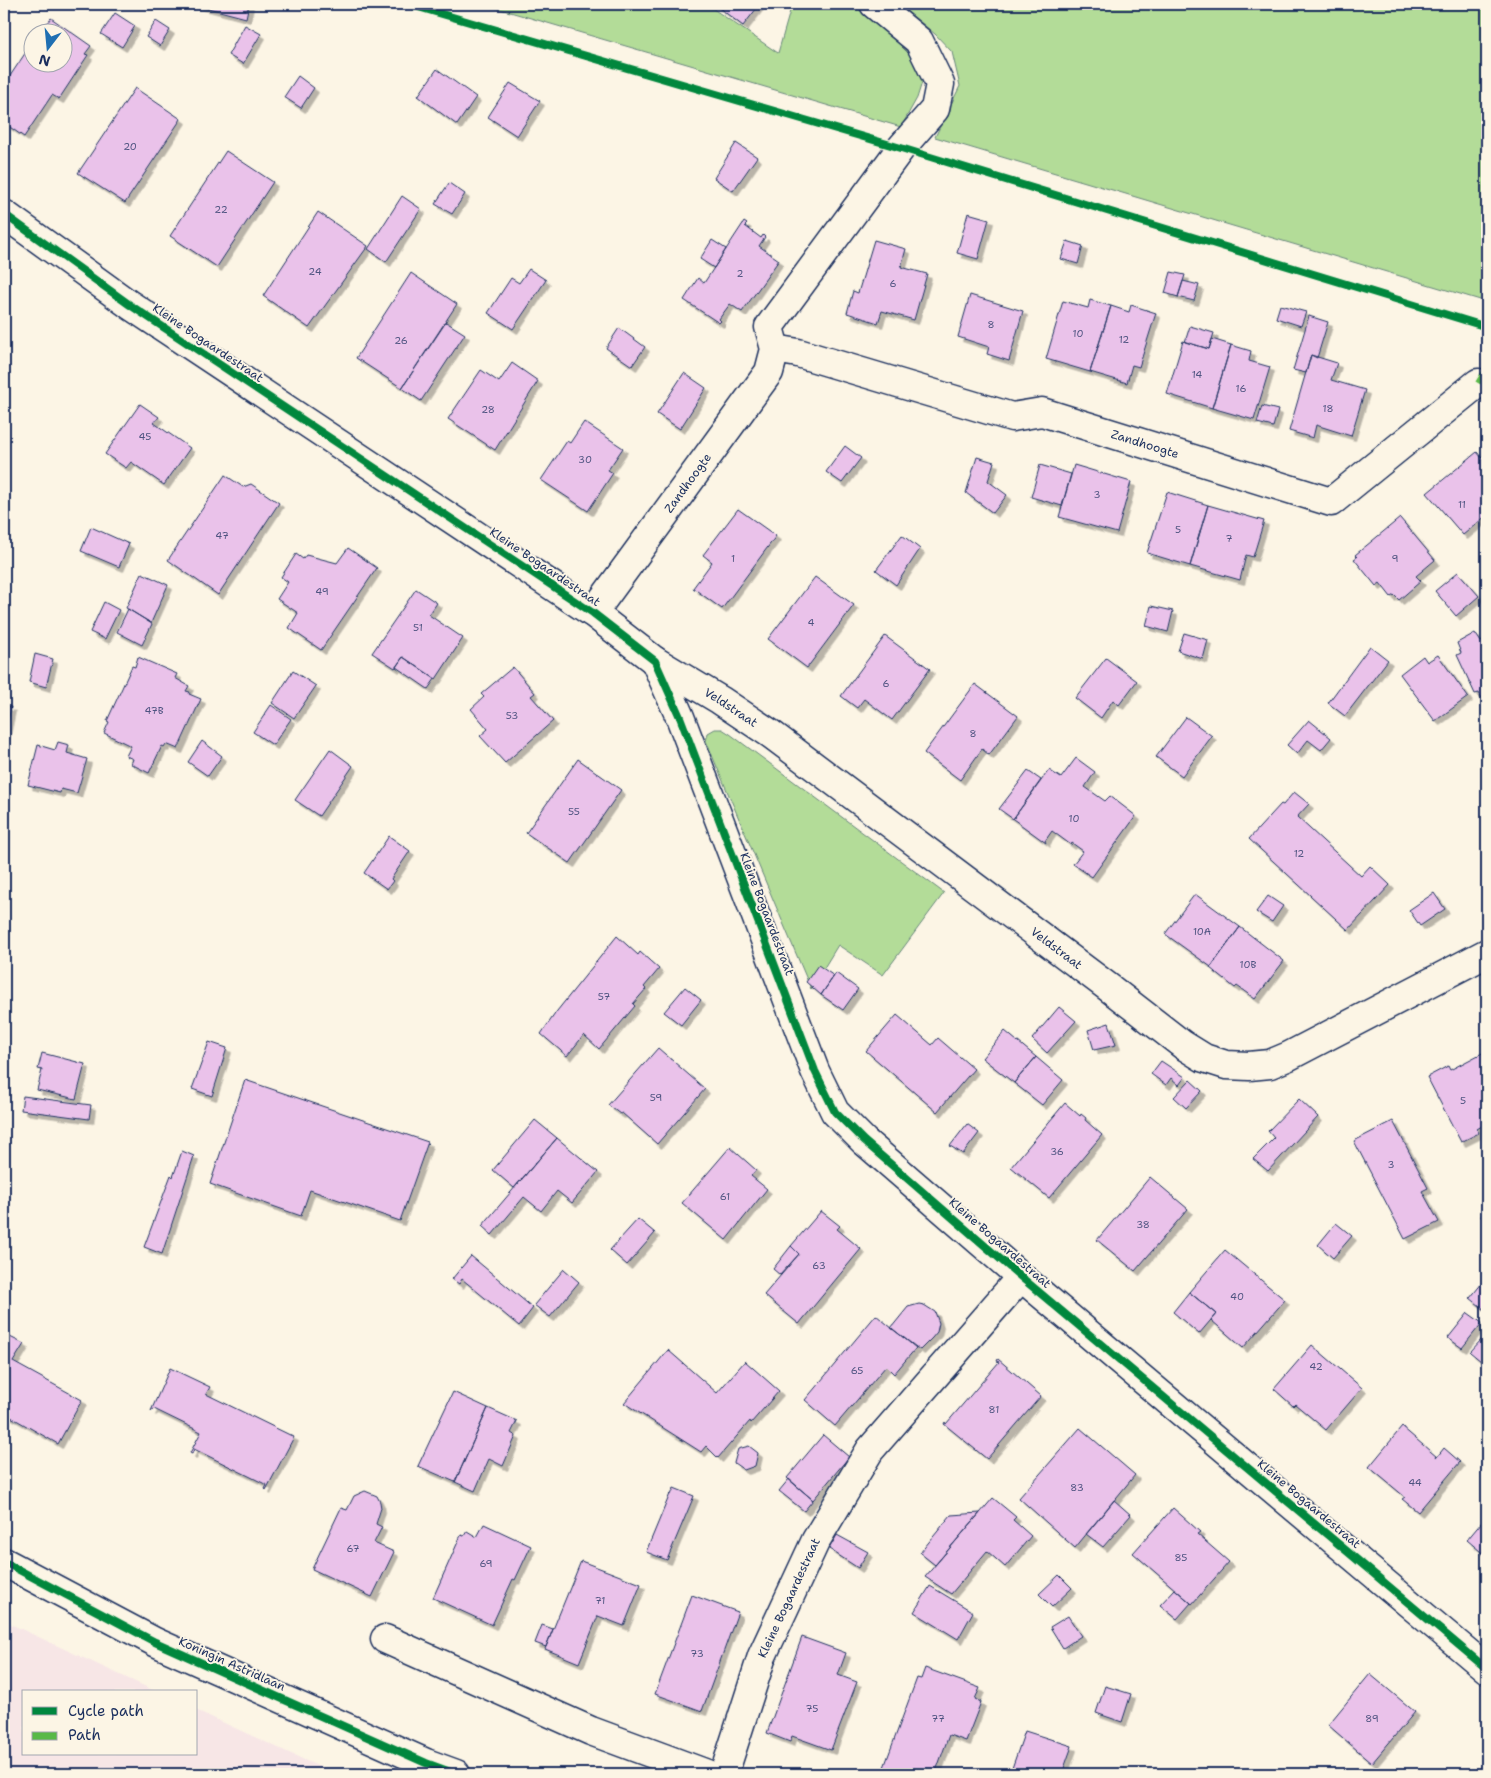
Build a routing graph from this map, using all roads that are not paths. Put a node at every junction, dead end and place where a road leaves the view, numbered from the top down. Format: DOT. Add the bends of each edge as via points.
graph roads {
  1 [pos="874,4"];
  2 [pos="4,214"];
  3 [pos="774,349"];
  4 [pos="1478,383"];
  5 [pos="594,613"];
  6 [pos="655,661"];
  7 [pos="1487,953"];
  8 [pos="1021,1277"];
  9 [pos="4,1562"];
  10 [pos="385,1639"];
  11 [pos="1487,1668"];
  12 [pos="456,1774"];
  13 [pos="707,1774"];
  14 [pos="724,1774"];
  1 -- 3 [label="street, Zandhoogte" via="919,41 940,84 935,109 901,148 769,327"];
  2 -- 5 [label="street, Kleine Bogaardestraat" via="130,305"];
  3 -- 4 [label="street, Zandhoogte" via="798,353 1012,417 1042,412 1331,502"];
  3 -- 5 [label="street, Zandhoogte" via="769,372"];
  5 -- 6 [label="street, Kleine Bogaardestraat"];
  6 -- 7 [label="street, Veldstraat" via="771,734 1204,1058 1226,1065 1270,1064"];
  6 -- 8 [label="street, Kleine Bogaardestraat" via="680,717 815,1072 835,1112"];
  8 -- 11 [label="street, Kleine Bogaardestraat"];
  8 -- 14 [label="street, Kleine Bogaardestraat" via="870,1450 816,1540 762,1656"];
  9 -- 12 [label="street, Koningin Astridlaan" via="155,1642"];
  10 -- 13 [label="street" via="591,1731"];
}
